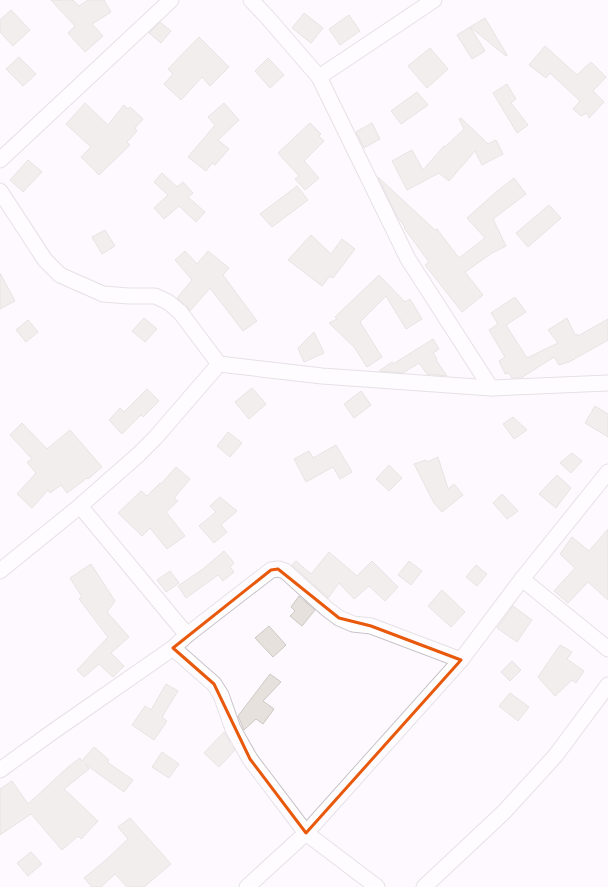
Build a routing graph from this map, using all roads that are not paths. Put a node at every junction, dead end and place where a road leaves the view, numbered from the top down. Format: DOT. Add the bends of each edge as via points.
graph roads {
  1 [pos="171,0"];
  2 [pos="251,0"];
  3 [pos="434,0"];
  4 [pos="319,77"];
  5 [pos="0,160"];
  6 [pos="0,191"];
  7 [pos="219,364"];
  8 [pos="608,383"];
  9 [pos="491,388"];
  10 [pos="608,472"];
  11 [pos="80,506"];
  12 [pos="0,571"];
  13 [pos="522,579"];
  14 [pos="187,635"];
  15 [pos="173,648"];
  16 [pos="608,649"];
  17 [pos="461,660"];
  18 [pos="608,685"];
  19 [pos="0,770"];
  20 [pos="306,833"];
  21 [pos="247,887"];
  22 [pos="376,887"];
  23 [pos="424,887"];
  1 -- 5 [label="street"];
  2 -- 4 [label="street"];
  3 -- 4 [label="street"];
  4 -- 9 [label="street" via="408,259"];
  6 -- 7 [label="street" via="45,260 60,274 103,294 155,296 168,302 180,312"];
  7 -- 9 [label="street" via="322,376"];
  7 -- 11 [label="street" via="138,455"];
  8 -- 9 [label="street"];
  10 -- 13 [label="street"];
  11 -- 12 [label="street"];
  11 -- 14 [label="street"];
  13 -- 16 [label="street"];
  13 -- 17 [label="street"];
  14 -- 15 [label="street"];
  14 -- 17 [label="street" via="271,570 278,569 285,571 339,618 353,624 371,626"];
  15 -- 19 [label="street"];
  15 -- 20 [label="street" via="214,684 221,694 233,729 250,759"];
  17 -- 20 [label="street"];
  18 -- 23 [label="street" via="556,755 504,812"];
  20 -- 21 [label="street"];
  20 -- 22 [label="street"];
}
